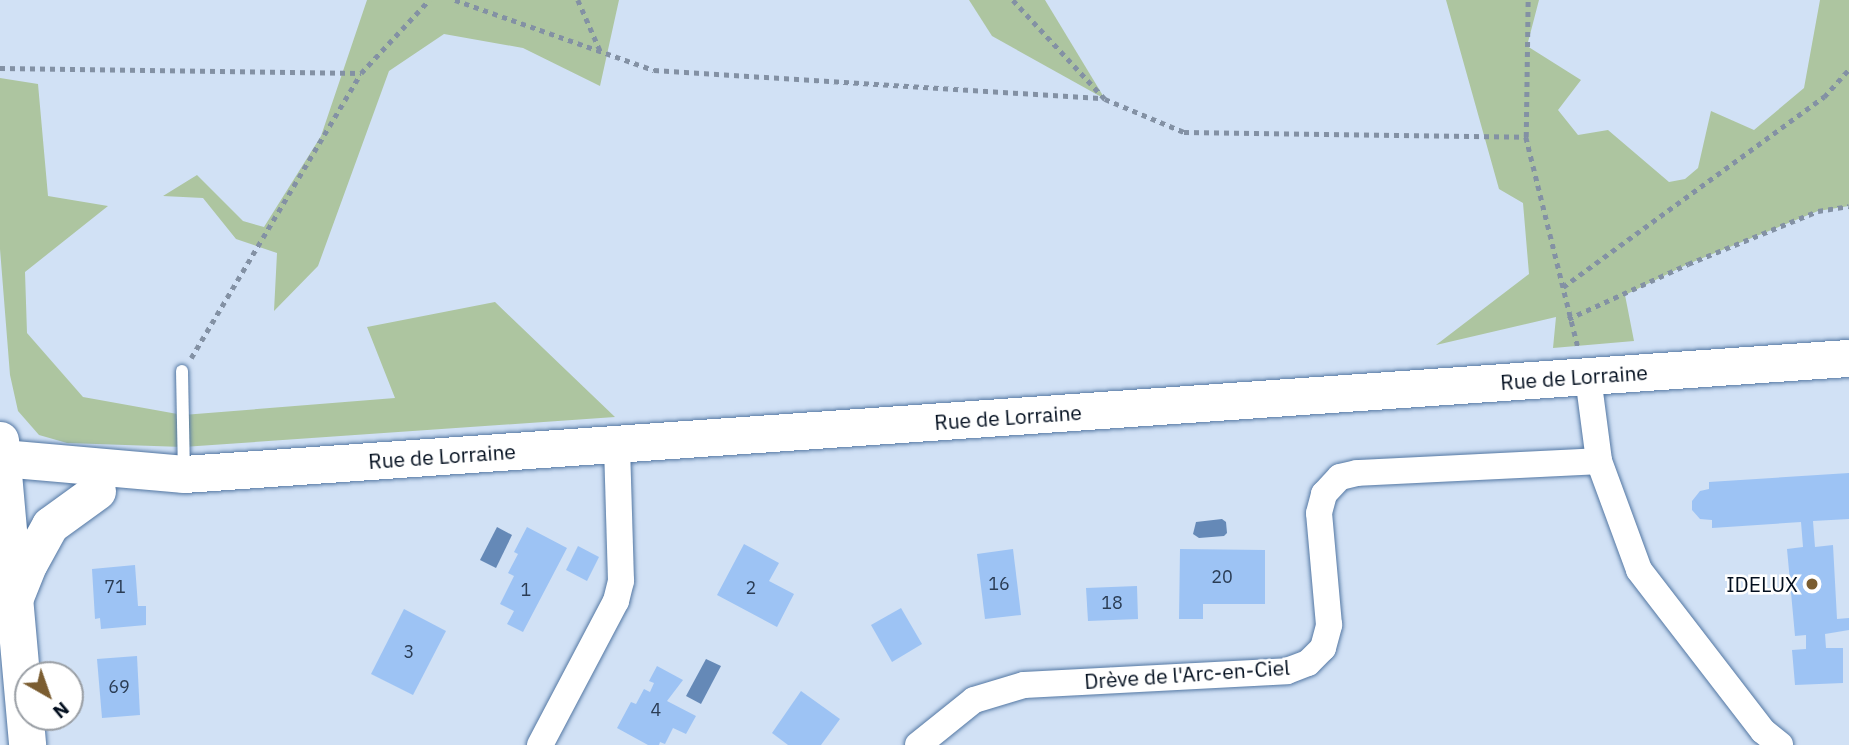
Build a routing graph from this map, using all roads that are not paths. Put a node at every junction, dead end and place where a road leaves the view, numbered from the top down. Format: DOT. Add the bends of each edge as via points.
graph roads {
  1 [pos="1849,358"];
  2 [pos="183,371"];
  3 [pos="1588,377"];
  4 [pos="617,444"];
  5 [pos="2,461"];
  6 [pos="1599,461"];
  7 [pos="175,474"];
  8 [pos="97,491"];
  9 [pos="14,600"];
  10 [pos="27,745"];
  11 [pos="540,745"];
  12 [pos="918,745"];
  13 [pos="1780,745"];
  1 -- 3 [label="main road, Rue de Lorraine"];
  2 -- 7 [label="lane"];
  3 -- 4 [label="main road, Rue de Lorraine"];
  3 -- 6 [label="street"];
  4 -- 7 [label="main road, Rue de Lorraine"];
  4 -- 11 [label="street" via="621,581 617,601"];
  5 -- 7 [label="main road, Rue de Lorraine"];
  5 -- 8 [label="main road, Rue de Lorraine"];
  5 -- 9 [label="main road"];
  6 -- 12 [label="street, Drève de l'Arc-en-Ciel" via="1340,477 1324,494 1319,513 1329,625 1323,648 1308,663 1287,671 1024,685 974,700"];
  6 -- 13 [label="street" via="1639,570 1763,731"];
  7 -- 8 [label="main road, Rue de Lorraine"];
  8 -- 9 [label="main road, Rue de Lorraine" via="50,525"];
  9 -- 10 [label="main road"];
}
